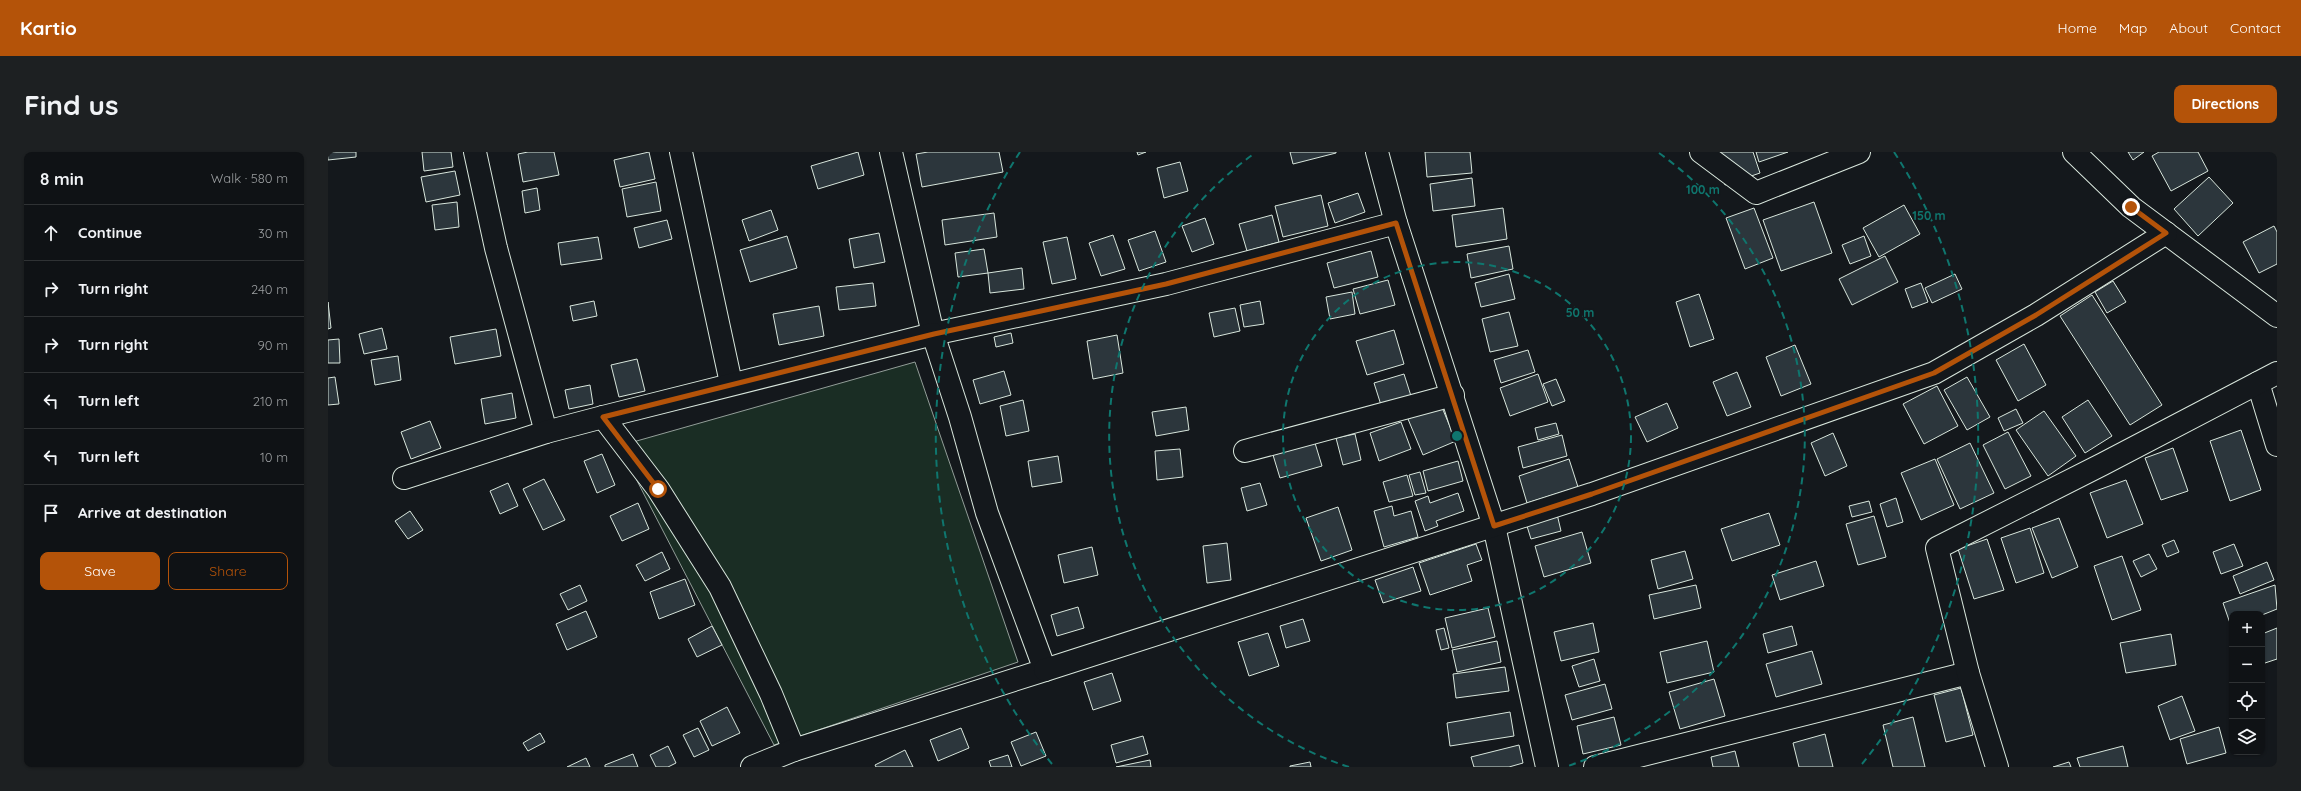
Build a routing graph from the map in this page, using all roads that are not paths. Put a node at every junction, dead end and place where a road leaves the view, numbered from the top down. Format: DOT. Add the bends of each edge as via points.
graph roads {
  1 [pos="475,152"];
  2 [pos="681,152"];
  3 [pos="891,152"];
  4 [pos="1377,152"];
  5 [pos="1701,152"];
  6 [pos="1859,152"];
  7 [pos="2074,152"];
  8 [pos="1396,223"];
  9 [pos="2166,233"];
  10 [pos="2277,316"];
  11 [pos="934,334"];
  12 [pos="2277,373"];
  13 [pos="2258,383"];
  14 [pos="731,384"];
  15 [pos="1453,395"];
  16 [pos="603,417"];
  17 [pos="546,432"];
  18 [pos="2277,445"];
  19 [pos="1246,451"];
  20 [pos="404,478"];
  21 [pos="1494,526"];
  22 [pos="1045,670"];
  23 [pos="1968,673"];
  24 [pos="794,750"];
  25 [pos="752,767"];
  26 [pos="1548,767"];
  27 [pos="1595,767"];
  28 [pos="1997,767"];
  1 -- 17 [label="street" via="496,248"];
  2 -- 14 [label="street"];
  3 -- 11 [label="street"];
  4 -- 8 [label="street"];
  5 -- 6 [label="street" via="1756,193"];
  7 -- 9 [label="street" via="2131,207"];
  8 -- 11 [label="street" via="1166,284"];
  8 -- 15 [label="street"];
  9 -- 10 [label="street"];
  9 -- 21 [label="street" via="2036,315 1934,373"];
  11 -- 14 [label="street"];
  11 -- 22 [label="street" via="987,512"];
  12 -- 13 [label="street"];
  13 -- 18 [label="street"];
  13 -- 23 [label="street" via="1937,548"];
  14 -- 16 [label="street"];
  15 -- 19 [label="street"];
  15 -- 21 [label="street"];
  16 -- 17 [label="street"];
  16 -- 24 [label="street" via="658,489 720,587 771,694"];
  17 -- 20 [label="street"];
  21 -- 22 [label="street"];
  21 -- 26 [label="street"];
  22 -- 24 [label="street"];
  23 -- 27 [label="street"];
  23 -- 28 [label="street"];
  24 -- 25 [label="street"];
}
